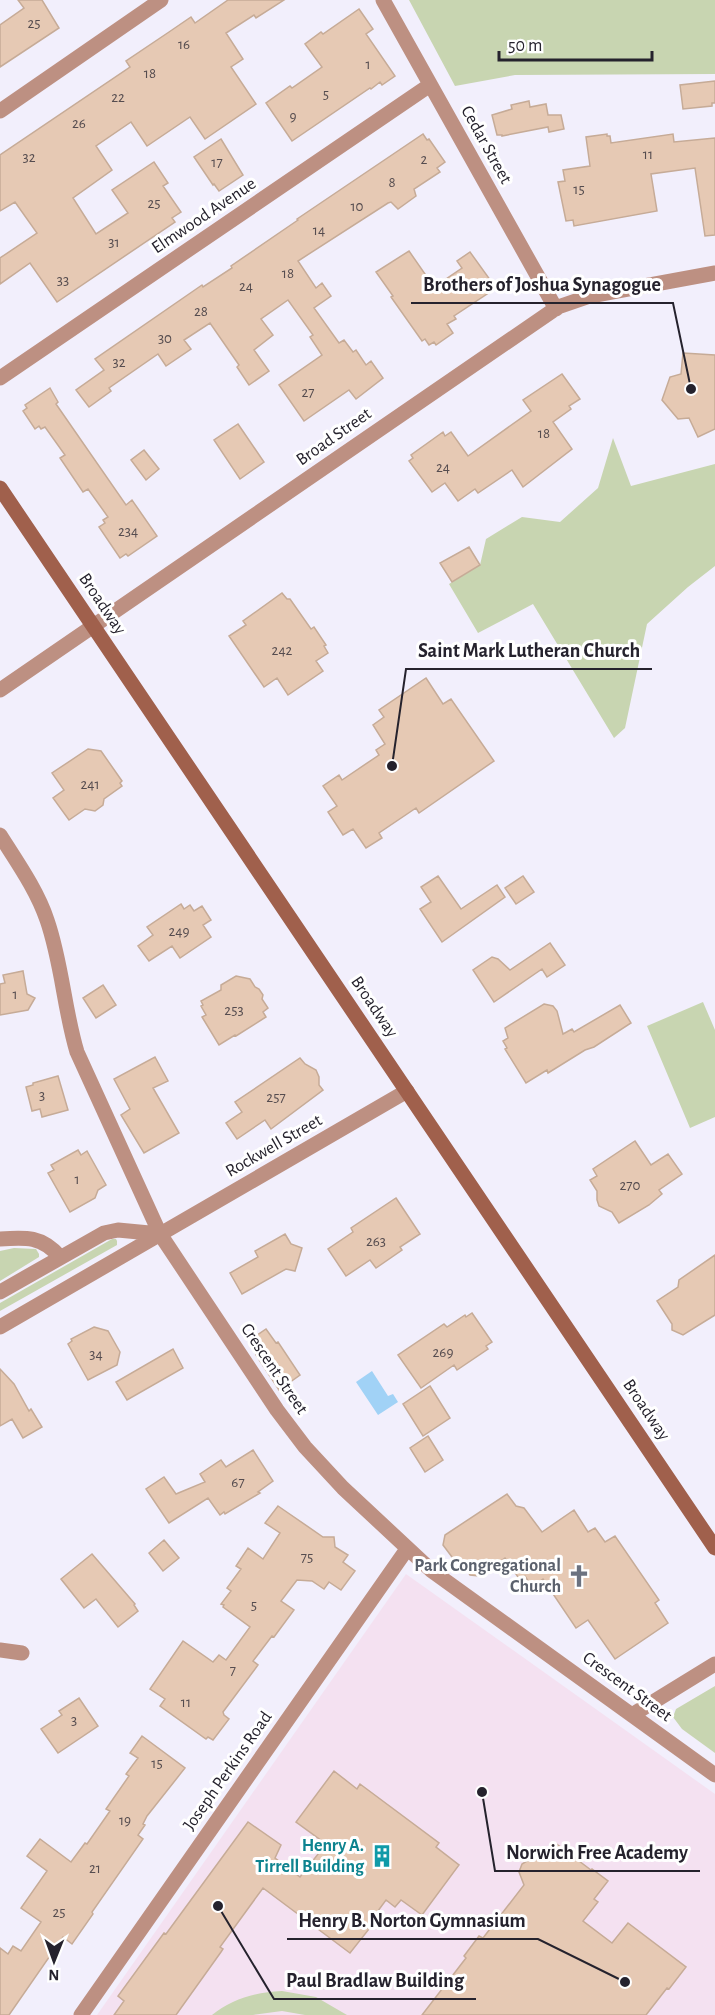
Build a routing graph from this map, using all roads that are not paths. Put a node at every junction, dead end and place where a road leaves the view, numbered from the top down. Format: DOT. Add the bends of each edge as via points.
graph roads {
  1 [pos="161,0"];
  2 [pos="383,0"];
  3 [pos="430,85"];
  4 [pos="0,111"];
  5 [pos="715,273"];
  6 [pos="556,309"];
  7 [pos="0,378"];
  8 [pos="0,488"];
  9 [pos="93,626"];
  10 [pos="0,690"];
  11 [pos="0,835"];
  12 [pos="407,1091"];
  13 [pos="160,1234"];
  14 [pos="0,1239"];
  15 [pos="60,1257"];
  16 [pos="0,1292"];
  17 [pos="0,1326"];
  18 [pos="715,1548"];
  19 [pos="407,1549"];
  20 [pos="0,1650"];
  21 [pos="22,1653"];
  22 [pos="715,1664"];
  23 [pos="632,1715"];
  24 [pos="715,1774"];
  25 [pos="81,2015"];
  1 -- 4 [label="street"];
  2 -- 3 [label="street, Cedar Street"];
  3 -- 6 [label="street, Cedar Street"];
  3 -- 7 [label="street, Elmwood Avenue"];
  5 -- 6 [label="street, Broad Street" via="590,296"];
  6 -- 9 [label="street, Broad Street"];
  8 -- 9 [label="main road, Broadway"];
  9 -- 10 [label="street, Broad Street"];
  9 -- 12 [label="main road, Broadway"];
  11 -- 13 [label="street, Crescent Street" via="47,919 78,1052"];
  12 -- 13 [label="street, Rockwell Street"];
  12 -- 18 [label="main road, Broadway"];
  13 -- 15 [label="street" via="108,1231"];
  13 -- 17 [label="street, Rockwell Street"];
  13 -- 19 [label="street, Crescent Street" via="288,1426 343,1488"];
  14 -- 15 [label="street" via="40,1241"];
  15 -- 16 [label="street"];
  19 -- 23 [label="street, Crescent Street" via="447,1583"];
  19 -- 25 [label="street, Joseph Perkins Road"];
  20 -- 21 [label="street"];
  22 -- 23 [label="street"];
  23 -- 24 [label="street, Crescent Street"];
}
